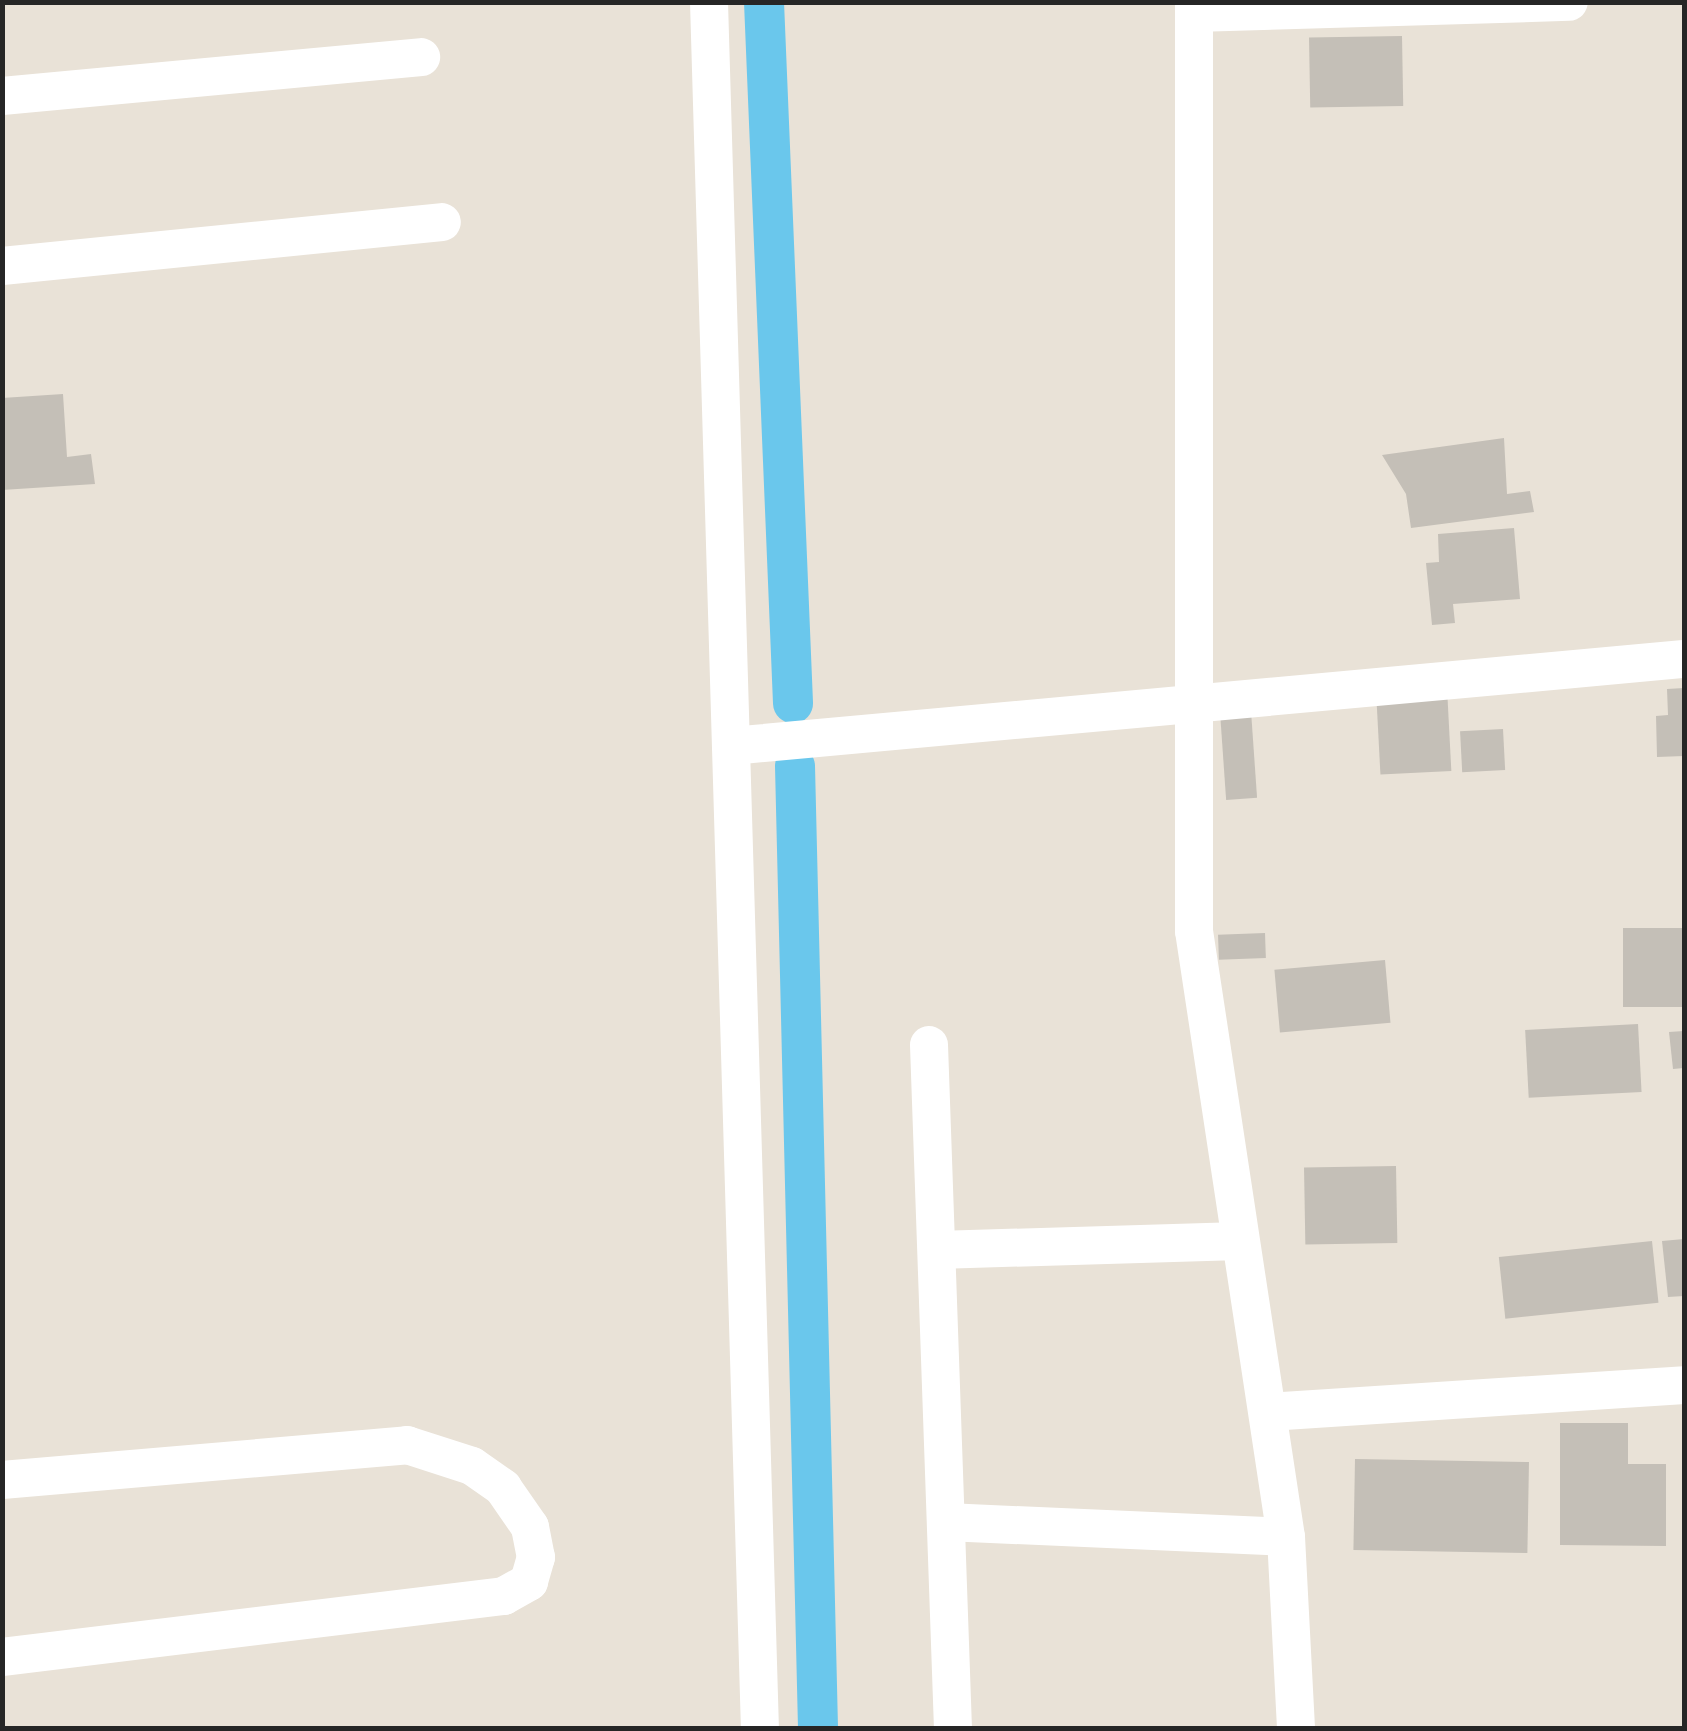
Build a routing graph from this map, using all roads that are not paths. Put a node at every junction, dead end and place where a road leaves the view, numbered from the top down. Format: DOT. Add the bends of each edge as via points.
graph roads {
  1 [pos="709,2"];
  2 [pos="1569,2"];
  3 [pos="1194,8"];
  4 [pos="421,58"];
  5 [pos="2,96"];
  6 [pos="442,222"];
  7 [pos="2,266"];
  8 [pos="1684,659"];
  9 [pos="1196,698"];
  10 [pos="731,746"];
  11 [pos="929,1045"];
  12 [pos="1240,1241"];
  13 [pos="936,1250"];
  14 [pos="1684,1385"];
  15 [pos="1268,1412"];
  16 [pos="2,1480"];
  17 [pos="946,1522"];
  18 [pos="1286,1537"];
  19 [pos="2,1657"];
  20 [pos="760,1728"];
  21 [pos="954,1728"];
  22 [pos="1296,1728"];
  1 -- 10 [label="street"];
  2 -- 3 [label="street"];
  3 -- 9 [label="street"];
  4 -- 5 [label="street"];
  6 -- 7 [label="street"];
  8 -- 9 [label="street"];
  9 -- 10 [label="street"];
  9 -- 12 [label="street" via="1194,931"];
  10 -- 20 [label="street"];
  11 -- 13 [label="street"];
  12 -- 13 [label="street"];
  12 -- 15 [label="street"];
  13 -- 17 [label="street"];
  14 -- 15 [label="street"];
  15 -- 18 [label="street"];
  16 -- 19 [label="street" via="407,1445 472,1466 503,1488 530,1527 536,1558 529,1582 504,1596"];
  17 -- 18 [label="street"];
  17 -- 21 [label="street"];
  18 -- 22 [label="street"];
}
